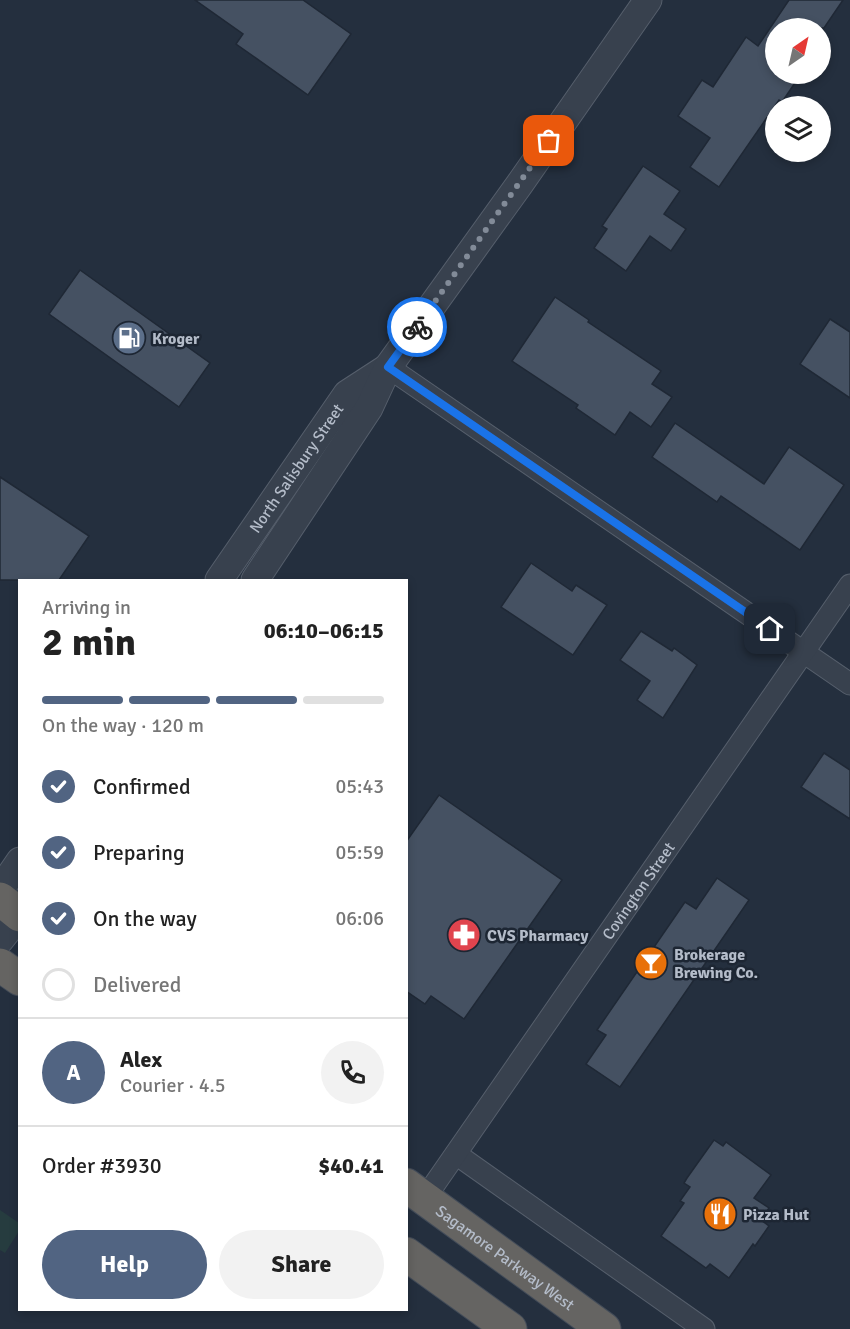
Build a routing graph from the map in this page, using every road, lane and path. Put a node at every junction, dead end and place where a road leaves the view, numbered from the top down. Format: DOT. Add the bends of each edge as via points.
graph roads {
  1 [pos="648,0"];
  2 [pos="388,367"];
  3 [pos="220,579"];
  4 [pos="256,579"];
  5 [pos="850,585"];
  6 [pos="804,652"];
  7 [pos="850,684"];
  8 [pos="18,864"];
  9 [pos="0,890"];
  10 [pos="0,899"];
  11 [pos="18,914"];
  12 [pos="18,916"];
  13 [pos="0,940"];
  14 [pos="0,965"];
  15 [pos="18,978"];
  16 [pos="456,1154"];
  17 [pos="416,1192"];
  18 [pos="408,1255"];
  19 [pos="510,1329"];
  20 [pos="604,1329"];
  21 [pos="704,1329"];
  1 -- 2 [label="street, North Salisbury Street"];
  2 -- 3 [label="street, North Salisbury Street" via="347,394"];
  2 -- 4 [label="street, North Salisbury Street" via="369,408"];
  2 -- 6 [label="street"];
  5 -- 6 [label="street, Covington Street"];
  6 -- 7 [label="street"];
  6 -- 16 [label="street, Covington Street"];
  8 -- 9 [label="street"];
  10 -- 11 [label="highway"];
  12 -- 13 [label="street"];
  14 -- 15 [label="highway"];
  16 -- 17 [label="street, Covington Street"];
  16 -- 21 [label="street"];
  17 -- 20 [label="highway, Sagamore Parkway West"];
  18 -- 19 [label="highway"];
}
